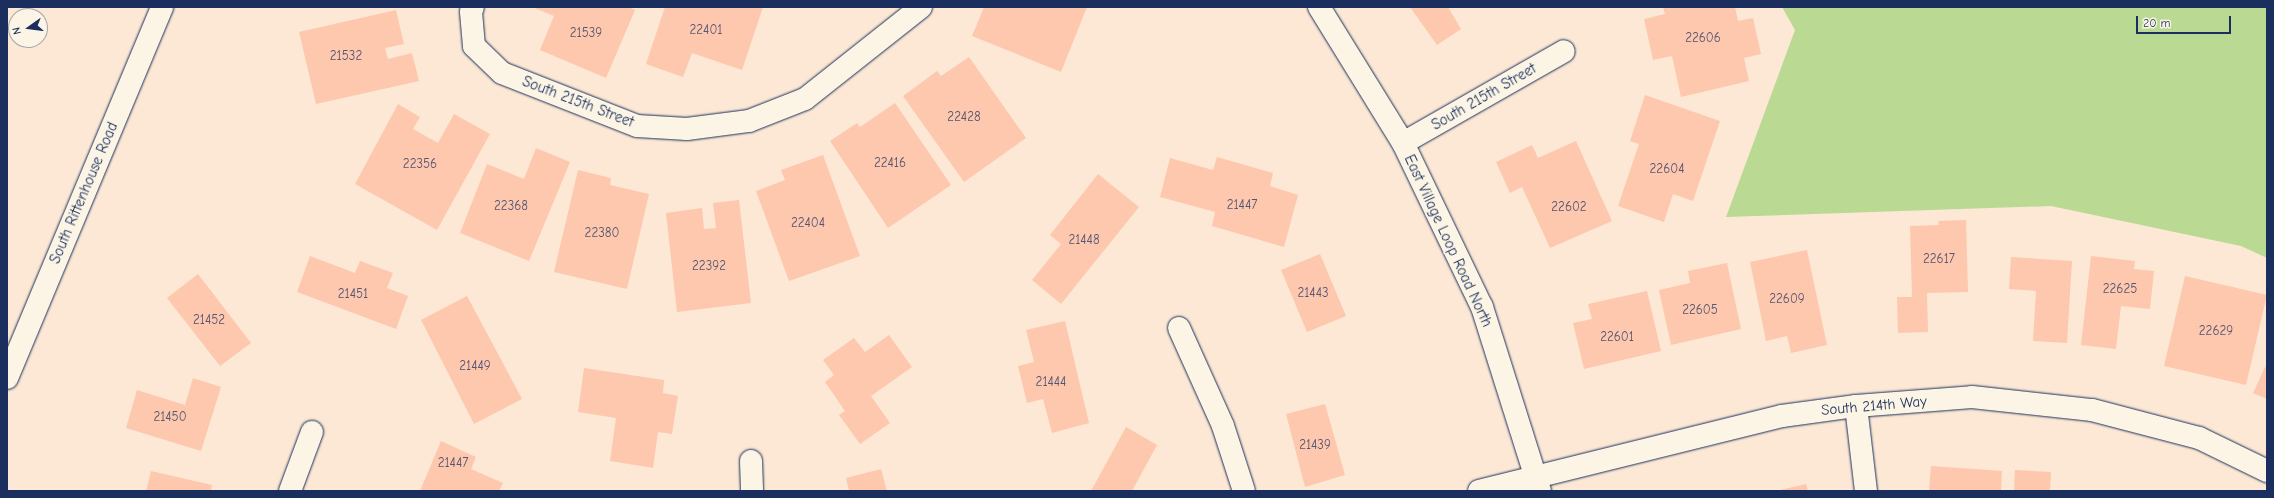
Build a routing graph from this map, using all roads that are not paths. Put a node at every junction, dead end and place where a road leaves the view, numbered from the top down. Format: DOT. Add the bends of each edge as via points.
graph roads {
  1 [pos="162,7"];
  2 [pos="473,7"];
  3 [pos="921,7"];
  4 [pos="1319,7"];
  5 [pos="1564,51"];
  6 [pos="1403,143"];
  7 [pos="1179,328"];
  8 [pos="7,378"];
  9 [pos="1856,406"];
  10 [pos="312,432"];
  11 [pos="751,461"];
  12 [pos="2267,471"];
  13 [pos="1538,484"];
  14 [pos="290,491"];
  15 [pos="752,491"];
  16 [pos="1244,491"];
  17 [pos="1478,491"];
  18 [pos="1866,491"];
  1 -- 8 [label="street, South Rittenhouse Road"];
  2 -- 3 [label="street, South 215th Street" via="470,12 474,46 502,72 638,126 687,129 749,122 805,99"];
  4 -- 6 [label="street, East Village Loop Road North"];
  5 -- 6 [label="street, South 215th Street"];
  6 -- 13 [label="street, East Village Loop Road North" via="1482,306"];
  7 -- 16 [label="street" via="1223,426"];
  9 -- 12 [label="street, South 214th Way" via="1972,397 2092,410 2199,438"];
  9 -- 13 [label="street, South 214th Way" via="1782,416"];
  9 -- 18 [label="street"];
  10 -- 14 [label="street"];
  11 -- 15 [label="street"];
  13 -- 17 [label="street, South 214th Way"];
}
